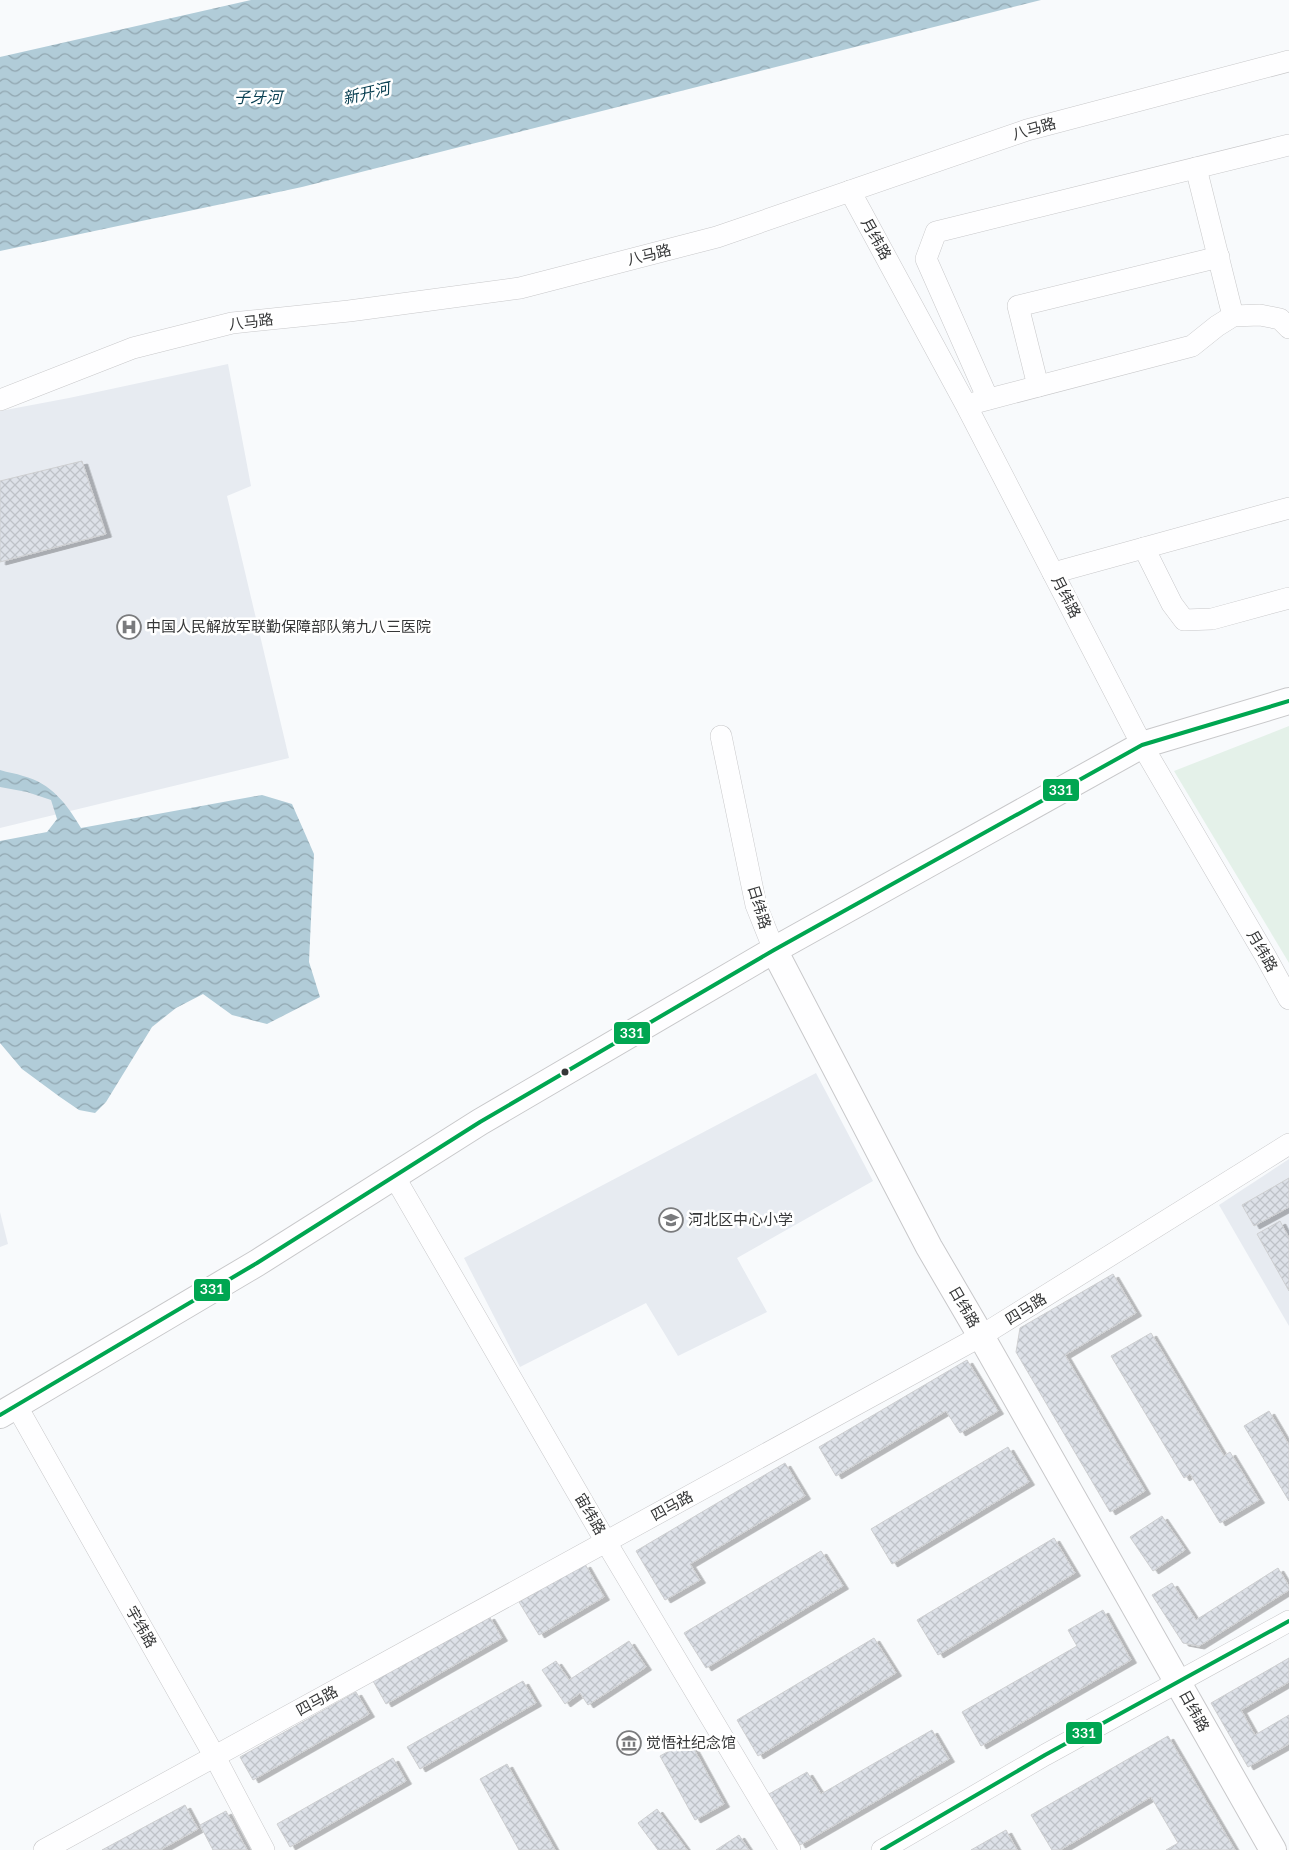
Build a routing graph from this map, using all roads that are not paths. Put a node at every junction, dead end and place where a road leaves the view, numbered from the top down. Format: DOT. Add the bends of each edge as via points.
graph roads {
  1 [pos="1289,61"];
  2 [pos="1289,145"];
  3 [pos="1196,168"];
  4 [pos="850,191"];
  5 [pos="1219,257"];
  6 [pos="1233,316"];
  7 [pos="1289,328"];
  8 [pos="1038,386"];
  9 [pos="988,399"];
  10 [pos="0,400"];
  11 [pos="966,405"];
  12 [pos="1289,508"];
  13 [pos="1144,548"];
  14 [pos="1053,573"];
  15 [pos="1289,598"];
  16 [pos="1289,701"];
  17 [pos="721,736"];
  18 [pos="1142,745"];
  19 [pos="774,950"];
  20 [pos="1289,999"];
  21 [pos="1289,1144"];
  22 [pos="394,1176"];
  23 [pos="981,1336"];
  24 [pos="8,1410"];
  25 [pos="606,1542"];
  26 [pos="1289,1621"];
  27 [pos="1178,1683"];
  28 [pos="215,1757"];
  29 [pos="44,1850"];
  30 [pos="264,1850"];
  31 [pos="790,1850"];
  32 [pos="882,1850"];
  33 [pos="1273,1850"];
  1 -- 4 [label="street, 八马路" via="1027,130"];
  2 -- 3 [label="street"];
  3 -- 5 [label="street"];
  3 -- 9 [label="street" via="936,232 926,259"];
  4 -- 10 [label="street, 八马路" via="717,237 520,288 232,323 133,348"];
  4 -- 11 [label="street, 月纬路"];
  5 -- 6 [label="street"];
  5 -- 8 [label="street" via="1018,306"];
  6 -- 7 [label="street" via="1260,315 1280,319"];
  6 -- 8 [label="street" via="1192,346"];
  8 -- 9 [label="street"];
  9 -- 11 [label="street"];
  11 -- 14 [label="street, 月纬路"];
  12 -- 13 [label="street"];
  13 -- 14 [label="street"];
  13 -- 15 [label="street" via="1172,604 1184,620 1212,619"];
  14 -- 18 [label="street, 月纬路"];
  16 -- 18 [label="main road"];
  17 -- 19 [label="street, 日纬路" via="756,905"];
  18 -- 19 [label="main road"];
  18 -- 20 [label="street, 月纬路"];
  19 -- 22 [label="main road"];
  19 -- 23 [label="main road, 日纬路" via="929,1247"];
  21 -- 23 [label="street, 四马路"];
  22 -- 24 [label="main road" via="257,1263"];
  22 -- 25 [label="street, 宙纬路"];
  23 -- 25 [label="street, 四马路"];
  23 -- 27 [label="main road, 日纬路"];
  24 -- 28 [label="street, 宇纬路"];
  25 -- 28 [label="street, 四马路"];
  25 -- 31 [label="street, 宙纬路"];
  26 -- 27 [label="street"];
  27 -- 32 [label="street" via="1045,1755"];
  27 -- 33 [label="main road, 日纬路"];
  28 -- 29 [label="street, 四马路"];
  28 -- 30 [label="street, 宇纬路"];
}
